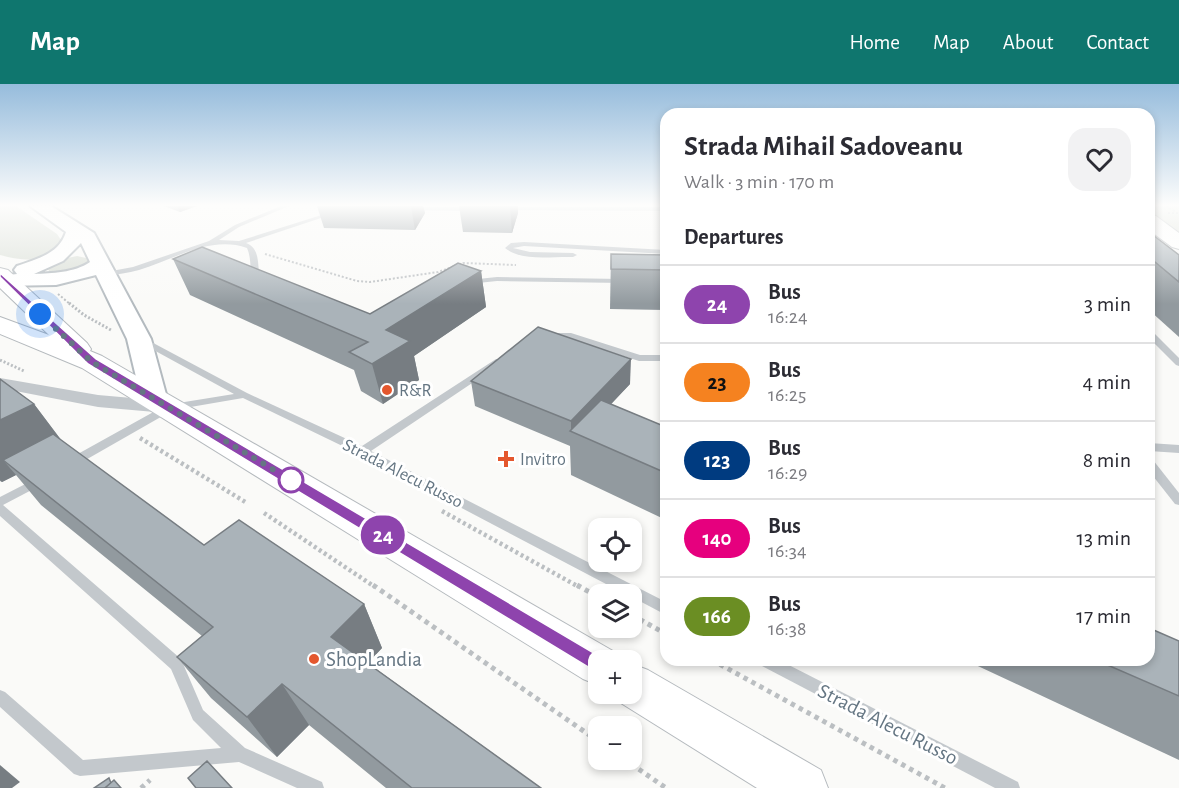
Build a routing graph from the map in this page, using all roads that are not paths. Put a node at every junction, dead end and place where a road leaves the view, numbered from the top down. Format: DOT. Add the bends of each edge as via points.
graph roads {
  1 [pos="74,239"];
  2 [pos="88,239"];
  3 [pos="216,239"];
  4 [pos="253,239"];
  5 [pos="211,242"];
  6 [pos="239,243"];
  7 [pos="660,251"];
  8 [pos="573,255"];
  9 [pos="58,257"];
  10 [pos="100,265"];
  11 [pos="1,278"];
  12 [pos="632,281"];
  13 [pos="266,288"];
  14 [pos="456,288"];
  15 [pos="0,325"];
  16 [pos="537,338"];
  17 [pos="139,339"];
  18 [pos="1155,339"];
  19 [pos="506,356"];
  20 [pos="660,358"];
  21 [pos="92,362"];
  22 [pos="1179,363"];
  23 [pos="0,383"];
  24 [pos="244,395"];
  25 [pos="162,403"];
  26 [pos="1155,447"];
  27 [pos="1179,449"];
  28 [pos="363,451"];
  29 [pos="1155,471"];
  30 [pos="1179,501"];
  31 [pos="0,502"];
  32 [pos="0,509"];
  33 [pos="660,606"];
  34 [pos="588,659"];
  35 [pos="777,666"];
  36 [pos="642,691"];
  37 [pos="0,698"];
  38 [pos="239,754"];
  39 [pos="313,787"];
  40 [pos="803,788"];
  41 [pos="1012,788"];
  1 -- 9 [label="main road"];
  2 -- 10 [label="main road"];
  3 -- 5 [label="lane"];
  4 -- 6 [label="lane"];
  5 -- 6 [label="lane"];
  5 -- 10 [label="lane" via="135,269"];
  6 -- 13 [label="lane" via="253,251 255,276"];
  7 -- 8 [label="lane" via="510,246 511,250 526,253"];
  9 -- 10 [label="main road" via="84,253"];
  9 -- 11 [label="main road"];
  10 -- 11 [label="main road" via="76,275"];
  10 -- 17 [label="main road"];
  11 -- 21 [label="main road"];
  12 -- 14 [label="lane" via="496,279"];
  15 -- 21 [label="main road"];
  16 -- 20 [label="lane" via="571,336 639,358"];
  17 -- 24 [label="lane, Strada Alecu Russo"];
  17 -- 25 [label="main road"];
  18 -- 22 [label="lane"];
  19 -- 28 [label="lane"];
  21 -- 25 [label="main road"];
  23 -- 25 [label="street" via="98,401"];
  24 -- 25 [label="lane"];
  24 -- 28 [label="lane, Strada Alecu Russo"];
  25 -- 31 [label="lane"];
  25 -- 34 [label="main road"];
  26 -- 27 [label="lane"];
  28 -- 33 [label="lane, Strada Alecu Russo"];
  29 -- 30 [label="lane"];
  32 -- 38 [label="lane" via="176,664 198,715"];
  35 -- 41 [label="lane, Strada Alecu Russo"];
  36 -- 40 [label="main road"];
  37 -- 38 [label="lane" via="80,768"];
  38 -- 39 [label="lane"];
}
